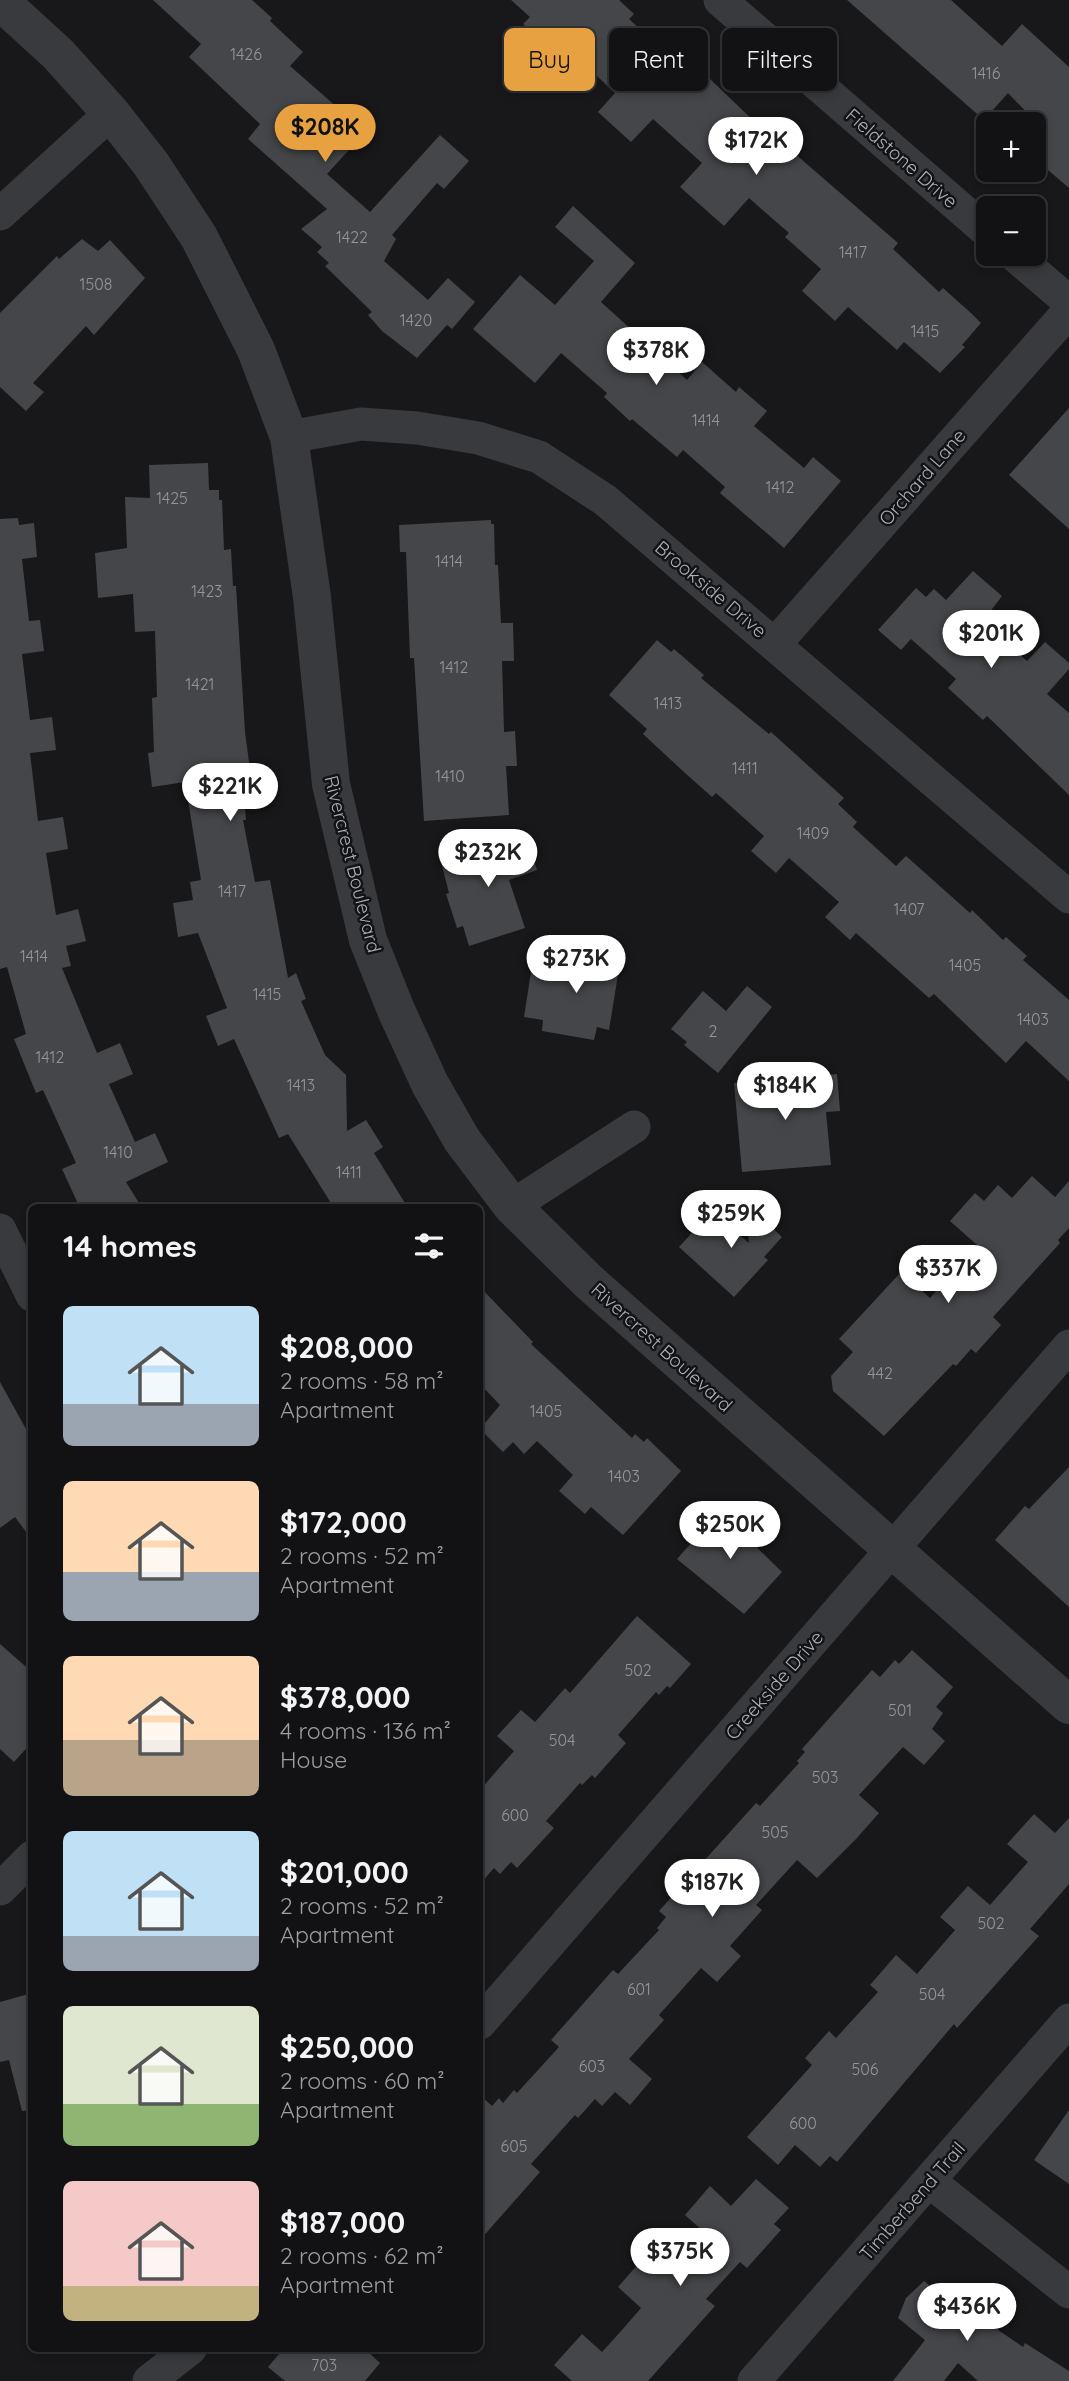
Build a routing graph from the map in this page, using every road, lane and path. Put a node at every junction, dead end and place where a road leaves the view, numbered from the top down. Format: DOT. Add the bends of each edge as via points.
graph roads {
  1 [pos="0,1"];
  2 [pos="735,5"];
  3 [pos="111,113"];
  4 [pos="0,215"];
  5 [pos="976,221"];
  6 [pos="1027,266"];
  7 [pos="1069,302"];
  8 [pos="1069,311"];
  9 [pos="289,437"];
  10 [pos="775,644"];
  11 [pos="1069,897"];
  12 [pos="634,1127"];
  13 [pos="512,1206"];
  14 [pos="0,1230"];
  15 [pos="28,1287"];
  16 [pos="1069,1346"];
  17 [pos="892,1549"];
  18 [pos="1069,1705"];
  19 [pos="28,1861"];
  20 [pos="0,1889"];
  21 [pos="483,2020"];
  22 [pos="1069,2020"];
  23 [pos="929,2180"];
  24 [pos="1069,2292"];
  25 [pos="186,2352"];
  26 [pos="149,2381"];
  27 [pos="754,2381"];
  1 -- 3 [label="street, Rivercrest Boulevard" via="58,54"];
  2 -- 5 [label="street, Fieldstone Drive"];
  3 -- 4 [label="street"];
  3 -- 9 [label="street, Rivercrest Boulevard" via="200,237 256,350"];
  6 -- 7 [label="street"];
  8 -- 10 [label="street, Orchard Lane"];
  9 -- 10 [label="street, Brookside Drive" via="361,424 416,428 478,438 539,457 605,500"];
  9 -- 13 [label="street, Rivercrest Boulevard" via="312,597 331,784 368,940 430,1084 462,1140"];
  10 -- 11 [label="street, Brookside Drive"];
  12 -- 13 [label="street"];
  13 -- 17 [label="street, Rivercrest Boulevard" via="589,1282"];
  14 -- 15 [label="street"];
  16 -- 17 [label="street, Creekside Drive"];
  17 -- 18 [label="street, Rivercrest Boulevard"];
  17 -- 21 [label="street, Creekside Drive"];
  19 -- 20 [label="street"];
  22 -- 23 [label="street, Timberbend Trail"];
  23 -- 24 [label="street"];
  23 -- 27 [label="street, Timberbend Trail"];
  25 -- 26 [label="street"];
}
